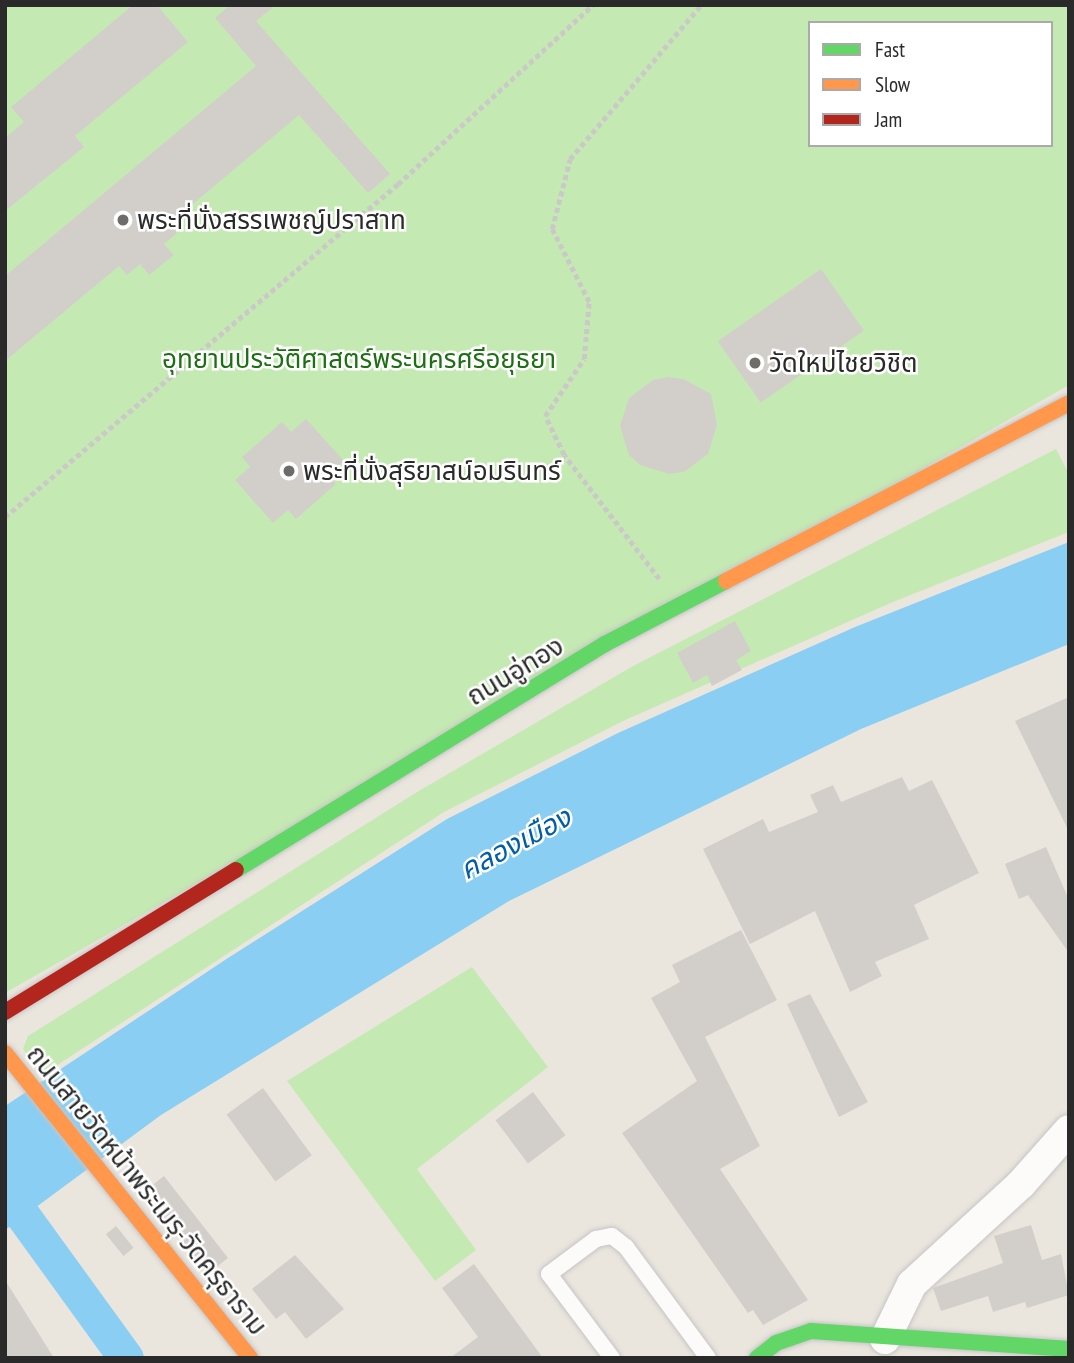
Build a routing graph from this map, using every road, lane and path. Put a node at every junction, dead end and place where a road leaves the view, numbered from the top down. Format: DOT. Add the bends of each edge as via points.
graph roads {
  1 [pos="593,5"];
  2 [pos="701,5"];
  3 [pos="1069,403"];
  4 [pos="5,517"];
  5 [pos="678,604"];
  6 [pos="5,1012"];
  7 [pos="8,1056"];
  8 [pos="1069,1130"];
  9 [pos="884,1348"];
  10 [pos="1069,1349"];
  11 [pos="1011,1352"];
  12 [pos="250,1358"];
  13 [pos="612,1358"];
  14 [pos="708,1358"];
  15 [pos="757,1358"];
  1 -- 4 [label="path" via="398,184"];
  2 -- 5 [label="path" via="570,159 552,229 589,302 584,359 545,416 564,456"];
  3 -- 5 [label="main road, ถนนอู่ทอง"];
  5 -- 6 [label="main road, ถนนอู่ทอง" via="605,644"];
  7 -- 12 [label="main road, ถนนสายวัดหน้าพระเมรุ-วัดครุธาราม"];
  8 -- 9 [label="street" via="1021,1184 912,1283"];
  9 -- 11 [label="main road"];
  9 -- 15 [label="main road" via="811,1331 776,1343"];
  10 -- 11 [label="main road"];
  13 -- 14 [label="lane" via="549,1274 596,1239 612,1236 626,1247"];
}
